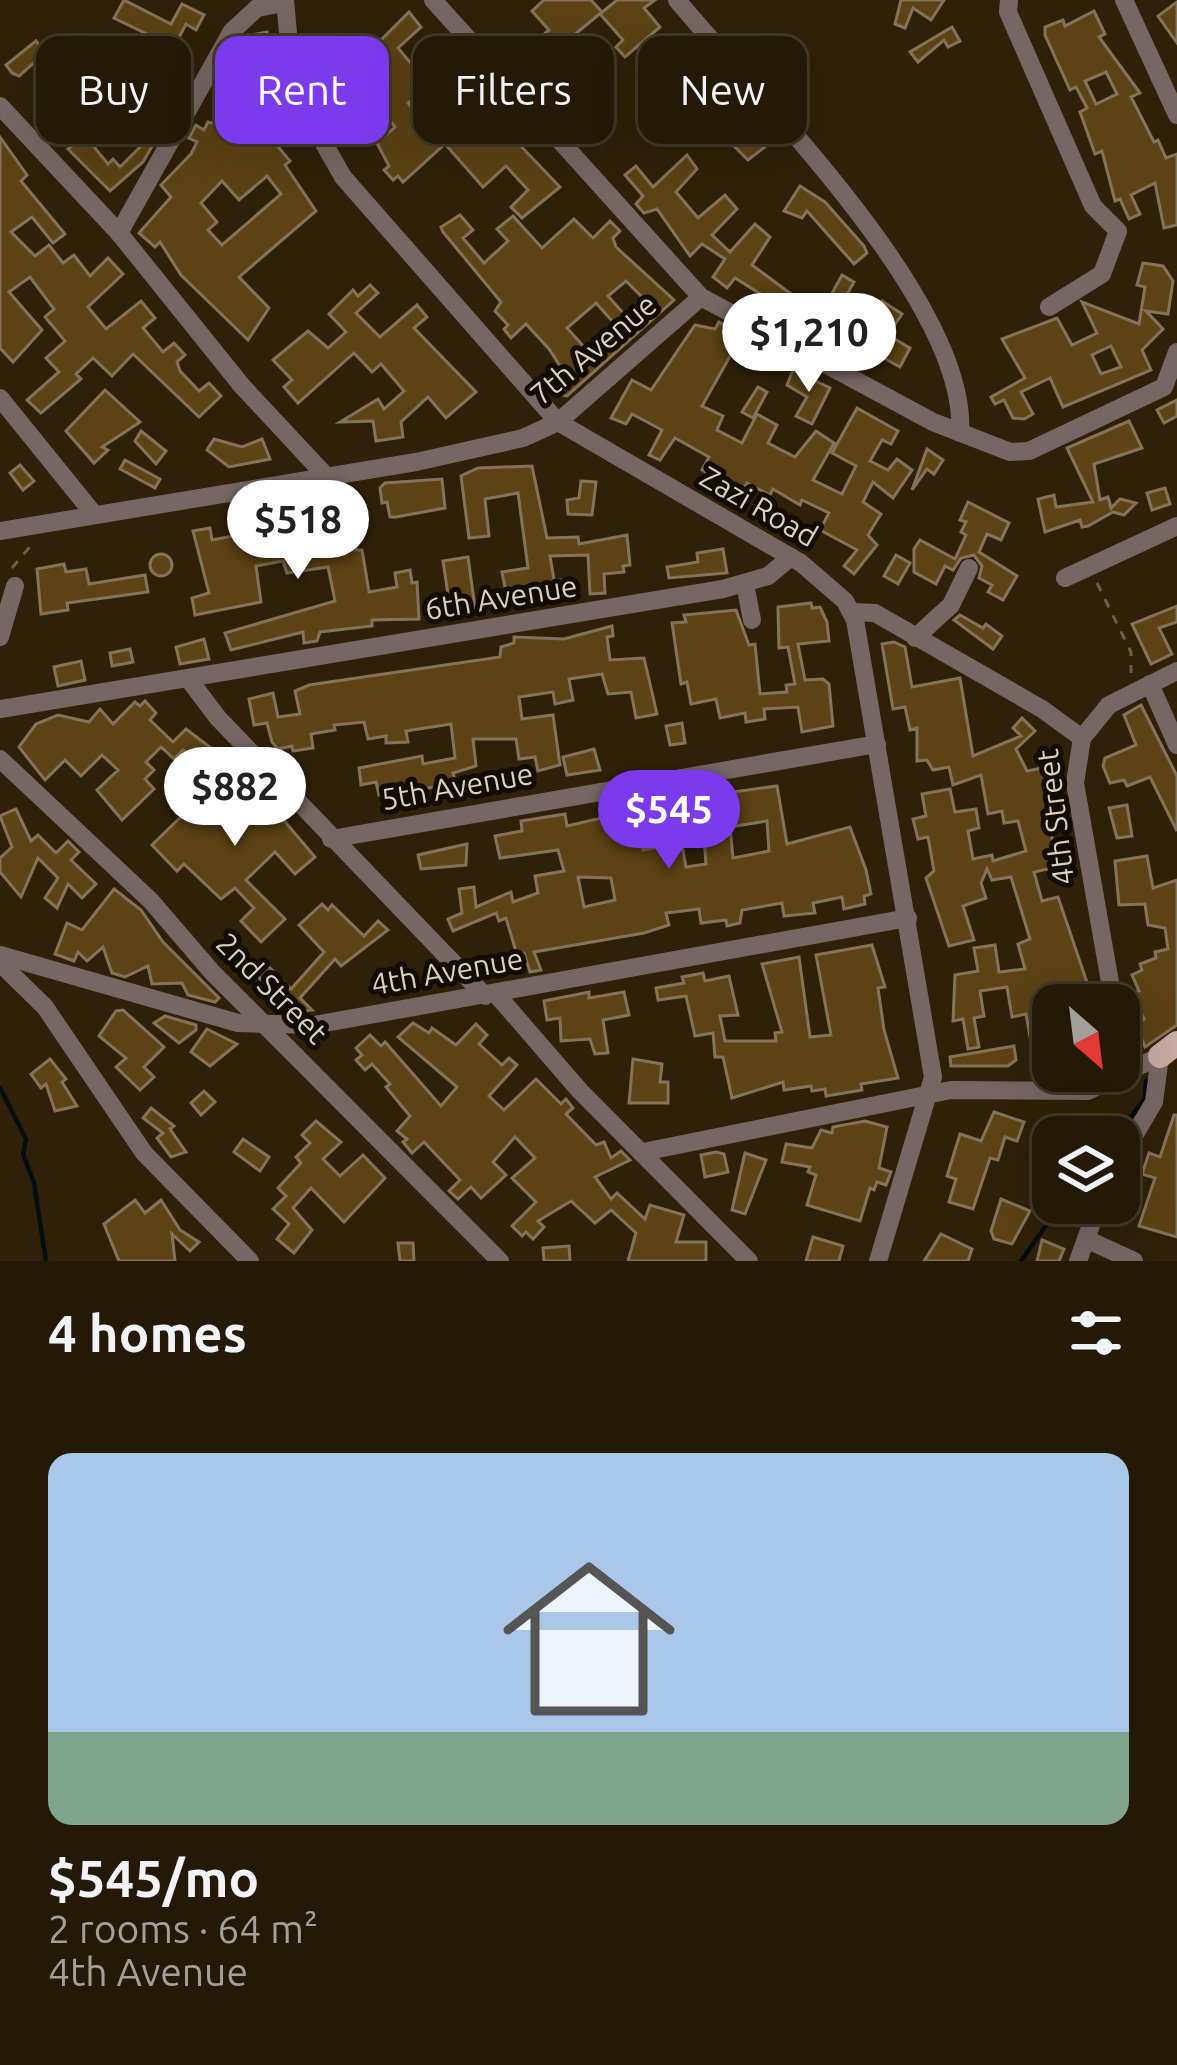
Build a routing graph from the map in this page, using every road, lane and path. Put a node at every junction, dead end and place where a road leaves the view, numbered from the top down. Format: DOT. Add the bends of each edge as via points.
graph roads {
  1 [pos="433,0"];
  2 [pos="677,0"];
  3 [pos="1009,0"];
  4 [pos="1124,0"];
  5 [pos="284,2"];
  6 [pos="0,106"];
  7 [pos="1177,115"];
  8 [pos="118,233"];
  9 [pos="700,297"];
  10 [pos="1049,307"];
  11 [pos="1177,352"];
  12 [pos="0,398"];
  13 [pos="559,422"];
  14 [pos="960,434"];
  15 [pos="325,475"];
  16 [pos="93,513"];
  17 [pos="32,524"];
  18 [pos="1177,526"];
  19 [pos="0,531"];
  20 [pos="790,557"];
  21 [pos="1089,567"];
  22 [pos="969,568"];
  23 [pos="1065,578"];
  24 [pos="745,584"];
  25 [pos="15,586"];
  26 [pos="851,612"];
  27 [pos="752,620"];
  28 [pos="0,637"];
  29 [pos="915,638"];
  30 [pos="1177,671"];
  31 [pos="190,681"];
  32 [pos="1150,684"];
  33 [pos="1129,693"];
  34 [pos="0,709"];
  35 [pos="1082,738"];
  36 [pos="877,743"];
  37 [pos="1177,745"];
  38 [pos="0,759"];
  39 [pos="332,838"];
  40 [pos="908,918"];
  41 [pos="0,959"];
  42 [pos="1110,984"];
  43 [pos="490,995"];
  44 [pos="264,1024"];
  45 [pos="1168,1049"];
  46 [pos="1140,1067"];
  47 [pos="1075,1092"];
  48 [pos="931,1096"];
  49 [pos="1140,1126"];
  50 [pos="643,1152"];
  51 [pos="1092,1224"];
  52 [pos="1086,1240"];
  53 [pos="250,1261"];
  54 [pos="500,1261"];
  55 [pos="748,1261"];
  56 [pos="878,1261"];
  57 [pos="1078,1261"];
  58 [pos="1134,1261"];
  1 -- 9 [label="street"];
  2 -- 14 [label="street" via="902,269 954,386"];
  3 -- 10 [label="street" via="1094,206 1118,231 1102,274"];
  4 -- 7 [label="street"];
  5 -- 8 [label="street, Zazi Road" via="257,8 232,31"];
  5 -- 13 [label="street, Zazi Road" via="291,65 343,177"];
  6 -- 8 [label="street"];
  8 -- 15 [label="street"];
  9 -- 13 [label="street, 7th Avenue"];
  9 -- 14 [label="street"];
  11 -- 14 [label="street" via="1164,387 1029,451"];
  12 -- 16 [label="street"];
  13 -- 15 [label="street, 7th Avenue" via="503,444"];
  13 -- 20 [label="street, Zazi Road"];
  15 -- 16 [label="street, 7th Avenue"];
  16 -- 17 [label="street, 7th Avenue"];
  17 -- 19 [label="street, 7th Avenue"];
  17 -- 25 [label="path" via="32,546 9,572"];
  18 -- 21 [label="street"];
  20 -- 24 [label="street, 6th Avenue"];
  20 -- 26 [label="street, Zazi Road"];
  21 -- 23 [label="street"];
  21 -- 33 [label="path" via="1133,657"];
  22 -- 29 [label="street" via="951,605"];
  24 -- 27 [label="street"];
  24 -- 31 [label="street, 6th Avenue"];
  25 -- 28 [label="street"];
  26 -- 29 [label="street, 4th Street" via="874,613"];
  26 -- 36 [label="street"];
  29 -- 35 [label="street, 4th Street"];
  30 -- 32 [label="street"];
  31 -- 34 [label="street, 6th Avenue"];
  31 -- 39 [label="street"];
  32 -- 33 [label="street"];
  32 -- 37 [label="street"];
  33 -- 35 [label="street"];
  35 -- 42 [label="street, 4th Street" via="1075,783"];
  36 -- 39 [label="street, 5th Avenue"];
  36 -- 40 [label="street"];
  38 -- 44 [label="street, 2nd Street" via="151,901"];
  39 -- 43 [label="street"];
  40 -- 43 [label="street, 4th Avenue"];
  40 -- 48 [label="street"];
  41 -- 44 [label="street, 4th Avenue"];
  41 -- 53 [label="street" via="45,1007 143,1153"];
  43 -- 44 [label="street, 4th Avenue" via="314,1025"];
  43 -- 50 [label="street"];
  44 -- 54 [label="street, 2nd Street"];
  45 -- 46 [label="street"];
  45 -- 49 [label="street"];
  47 -- 48 [label="street"];
  48 -- 50 [label="street"];
  48 -- 56 [label="street"];
  50 -- 55 [label="street"];
  51 -- 52 [label="street"];
  52 -- 57 [label="street"];
  52 -- 58 [label="street"];
}
